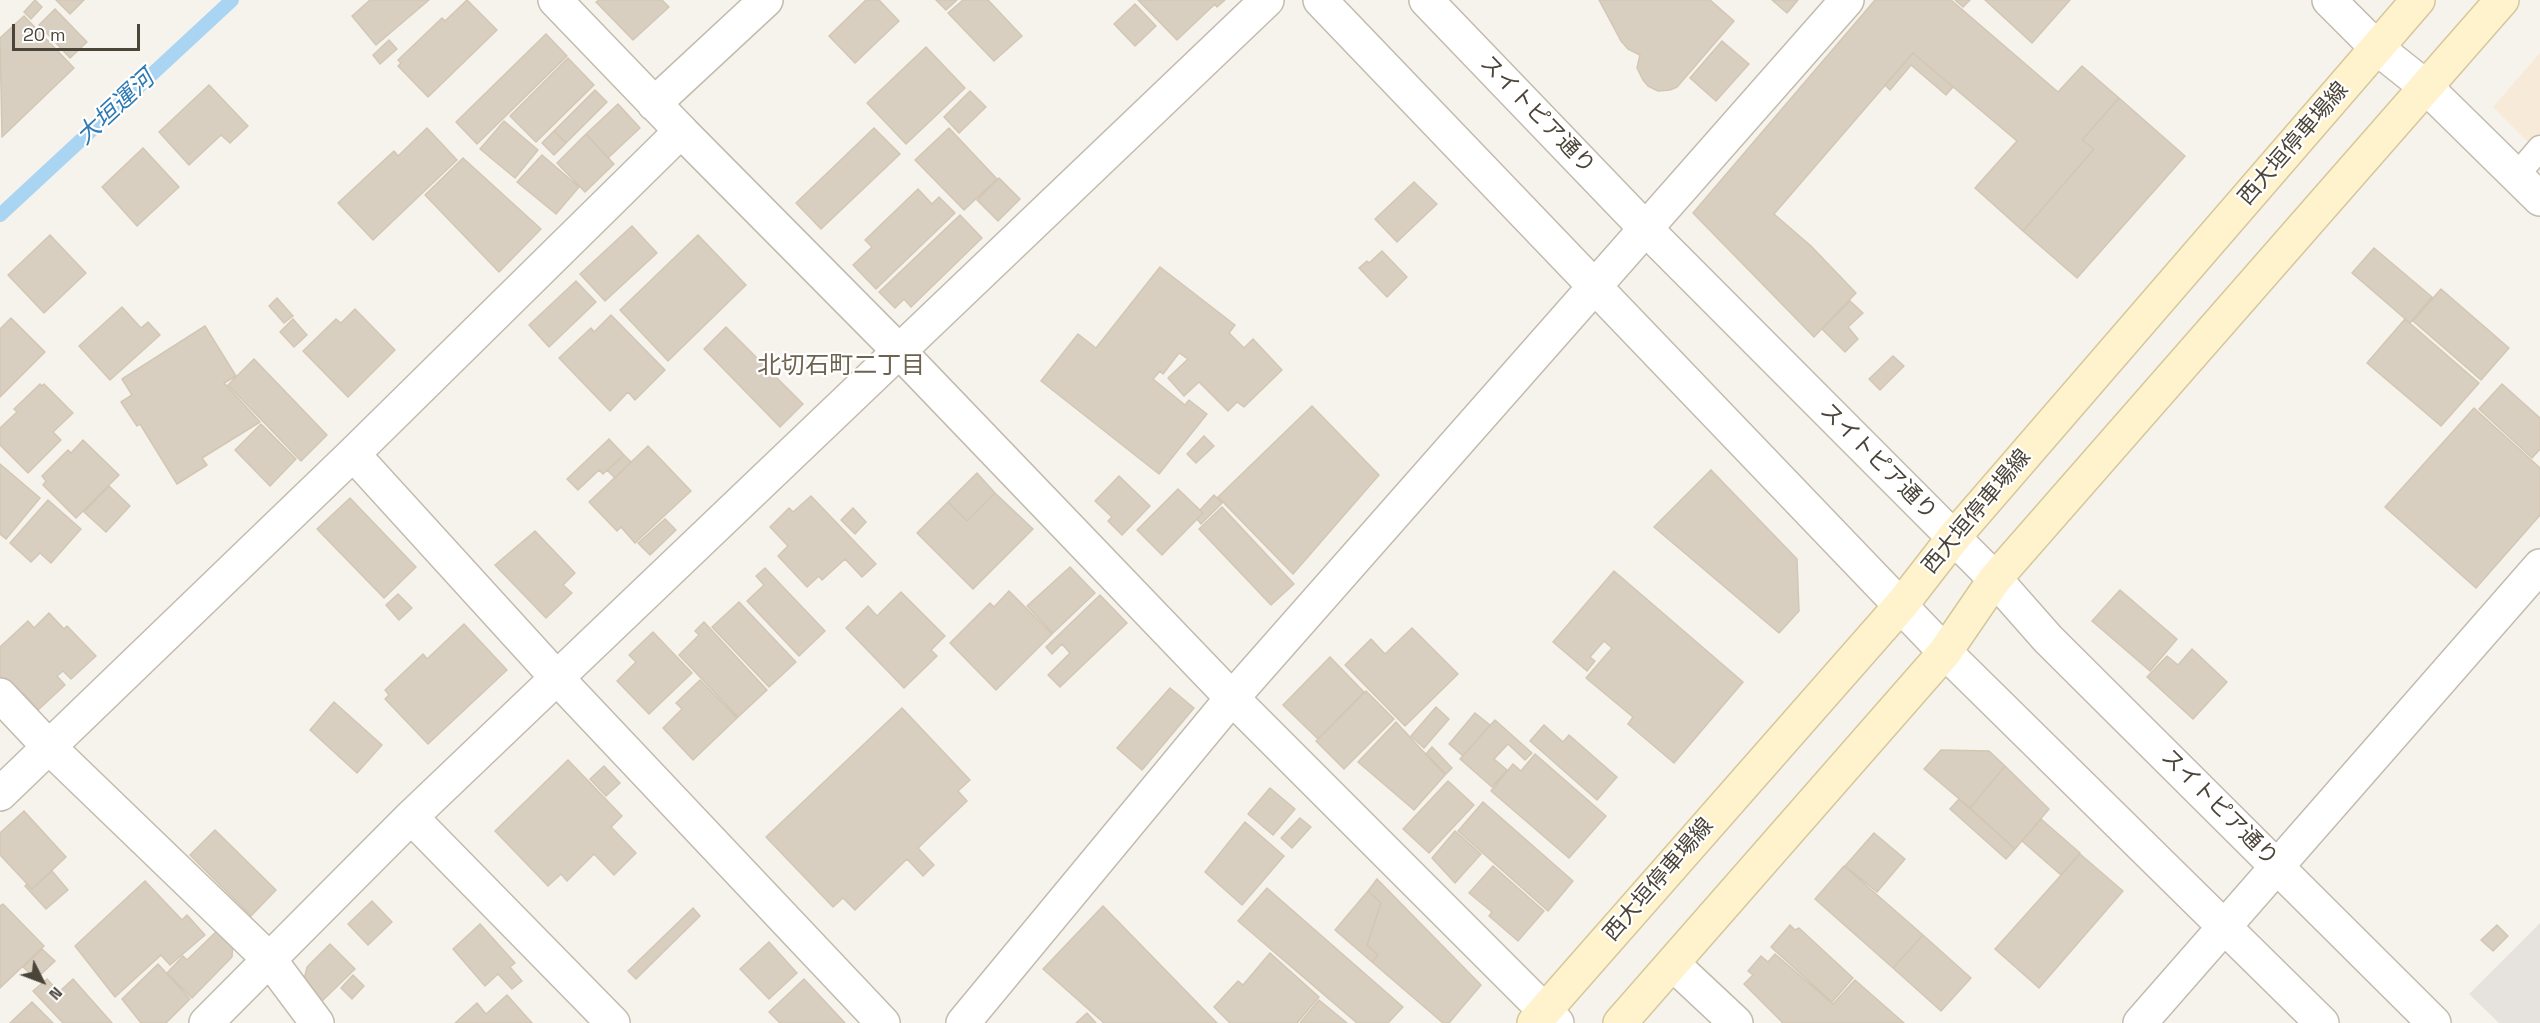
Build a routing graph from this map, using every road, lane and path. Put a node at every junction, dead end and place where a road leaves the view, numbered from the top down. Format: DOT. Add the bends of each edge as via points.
graph roads {
  1 [pos="555,0"];
  2 [pos="766,0"];
  3 [pos="1267,0"];
  4 [pos="1320,0"];
  5 [pos="1426,0"];
  6 [pos="1846,0"];
  7 [pos="2329,0"];
  8 [pos="2418,0"];
  9 [pos="2502,0"];
  10 [pos="2377,48"];
  11 [pos="2426,87"];
  12 [pos="654,104"];
  13 [pos="681,131"];
  14 [pos="2540,148"];
  15 [pos="2516,176"];
  16 [pos="2540,199"];
  17 [pos="1646,229"];
  18 [pos="1594,287"];
  19 [pos="899,351"];
  20 [pos="353,454"];
  21 [pos="1954,537"];
  22 [pos="2540,566"];
  23 [pos="1995,579"];
  24 [pos="1902,604"];
  25 [pos="1945,652"];
  26 [pos="558,679"];
  27 [pos="0,695"];
  28 [pos="1232,698"];
  29 [pos="49,747"];
  30 [pos="0,794"];
  31 [pos="411,817"];
  32 [pos="2278,867"];
  33 [pos="2223,927"];
  34 [pos="270,960"];
  35 [pos="1673,964"];
  36 [pos="1545,1019"];
  37 [pos="206,1023"];
  38 [pos="317,1023"];
  39 [pos="613,1023"];
  40 [pos="883,1023"];
  41 [pos="963,1023"];
  42 [pos="1620,1023"];
  43 [pos="1736,1023"];
  44 [pos="2140,1023"];
  45 [pos="2322,1023"];
  46 [pos="2434,1023"];
  1 -- 12 [label="street"];
  2 -- 12 [label="street"];
  3 -- 19 [label="street"];
  4 -- 18 [label="street"];
  5 -- 17 [label="street, スイトピア通り"];
  6 -- 17 [label="street"];
  7 -- 10 [label="street"];
  8 -- 10 [label="main road, 西大垣停車場線"];
  9 -- 11 [label="main road"];
  10 -- 11 [label="street"];
  10 -- 21 [label="main road, 西大垣停車場線"];
  11 -- 15 [label="street"];
  11 -- 23 [label="main road"];
  12 -- 13 [label="street"];
  13 -- 19 [label="street"];
  13 -- 20 [label="street"];
  14 -- 15 [label="lane"];
  15 -- 16 [label="street"];
  17 -- 18 [label="street"];
  17 -- 21 [label="street, スイトピア通り"];
  18 -- 24 [label="street"];
  18 -- 28 [label="street"];
  19 -- 26 [label="street"];
  19 -- 28 [label="street"];
  20 -- 26 [label="street"];
  20 -- 29 [label="street"];
  21 -- 23 [label="street, スイトピア通り"];
  21 -- 24 [label="main road, 西大垣停車場線"];
  22 -- 32 [label="street"];
  23 -- 25 [label="main road"];
  23 -- 32 [label="street, スイトピア通り" via="2048,639"];
  24 -- 25 [label="street"];
  24 -- 36 [label="main road, 西大垣停車場線"];
  25 -- 33 [label="street"];
  25 -- 35 [label="main road"];
  26 -- 31 [label="street"];
  26 -- 40 [label="street"];
  27 -- 29 [label="street"];
  28 -- 36 [label="street"];
  28 -- 41 [label="street"];
  29 -- 30 [label="street"];
  29 -- 34 [label="street"];
  31 -- 34 [label="street"];
  31 -- 39 [label="street"];
  32 -- 33 [label="street"];
  32 -- 46 [label="street, スイトピア通り"];
  33 -- 44 [label="street"];
  33 -- 45 [label="street"];
  34 -- 37 [label="street"];
  34 -- 38 [label="street"];
  35 -- 42 [label="main road"];
  35 -- 43 [label="street"];
}
